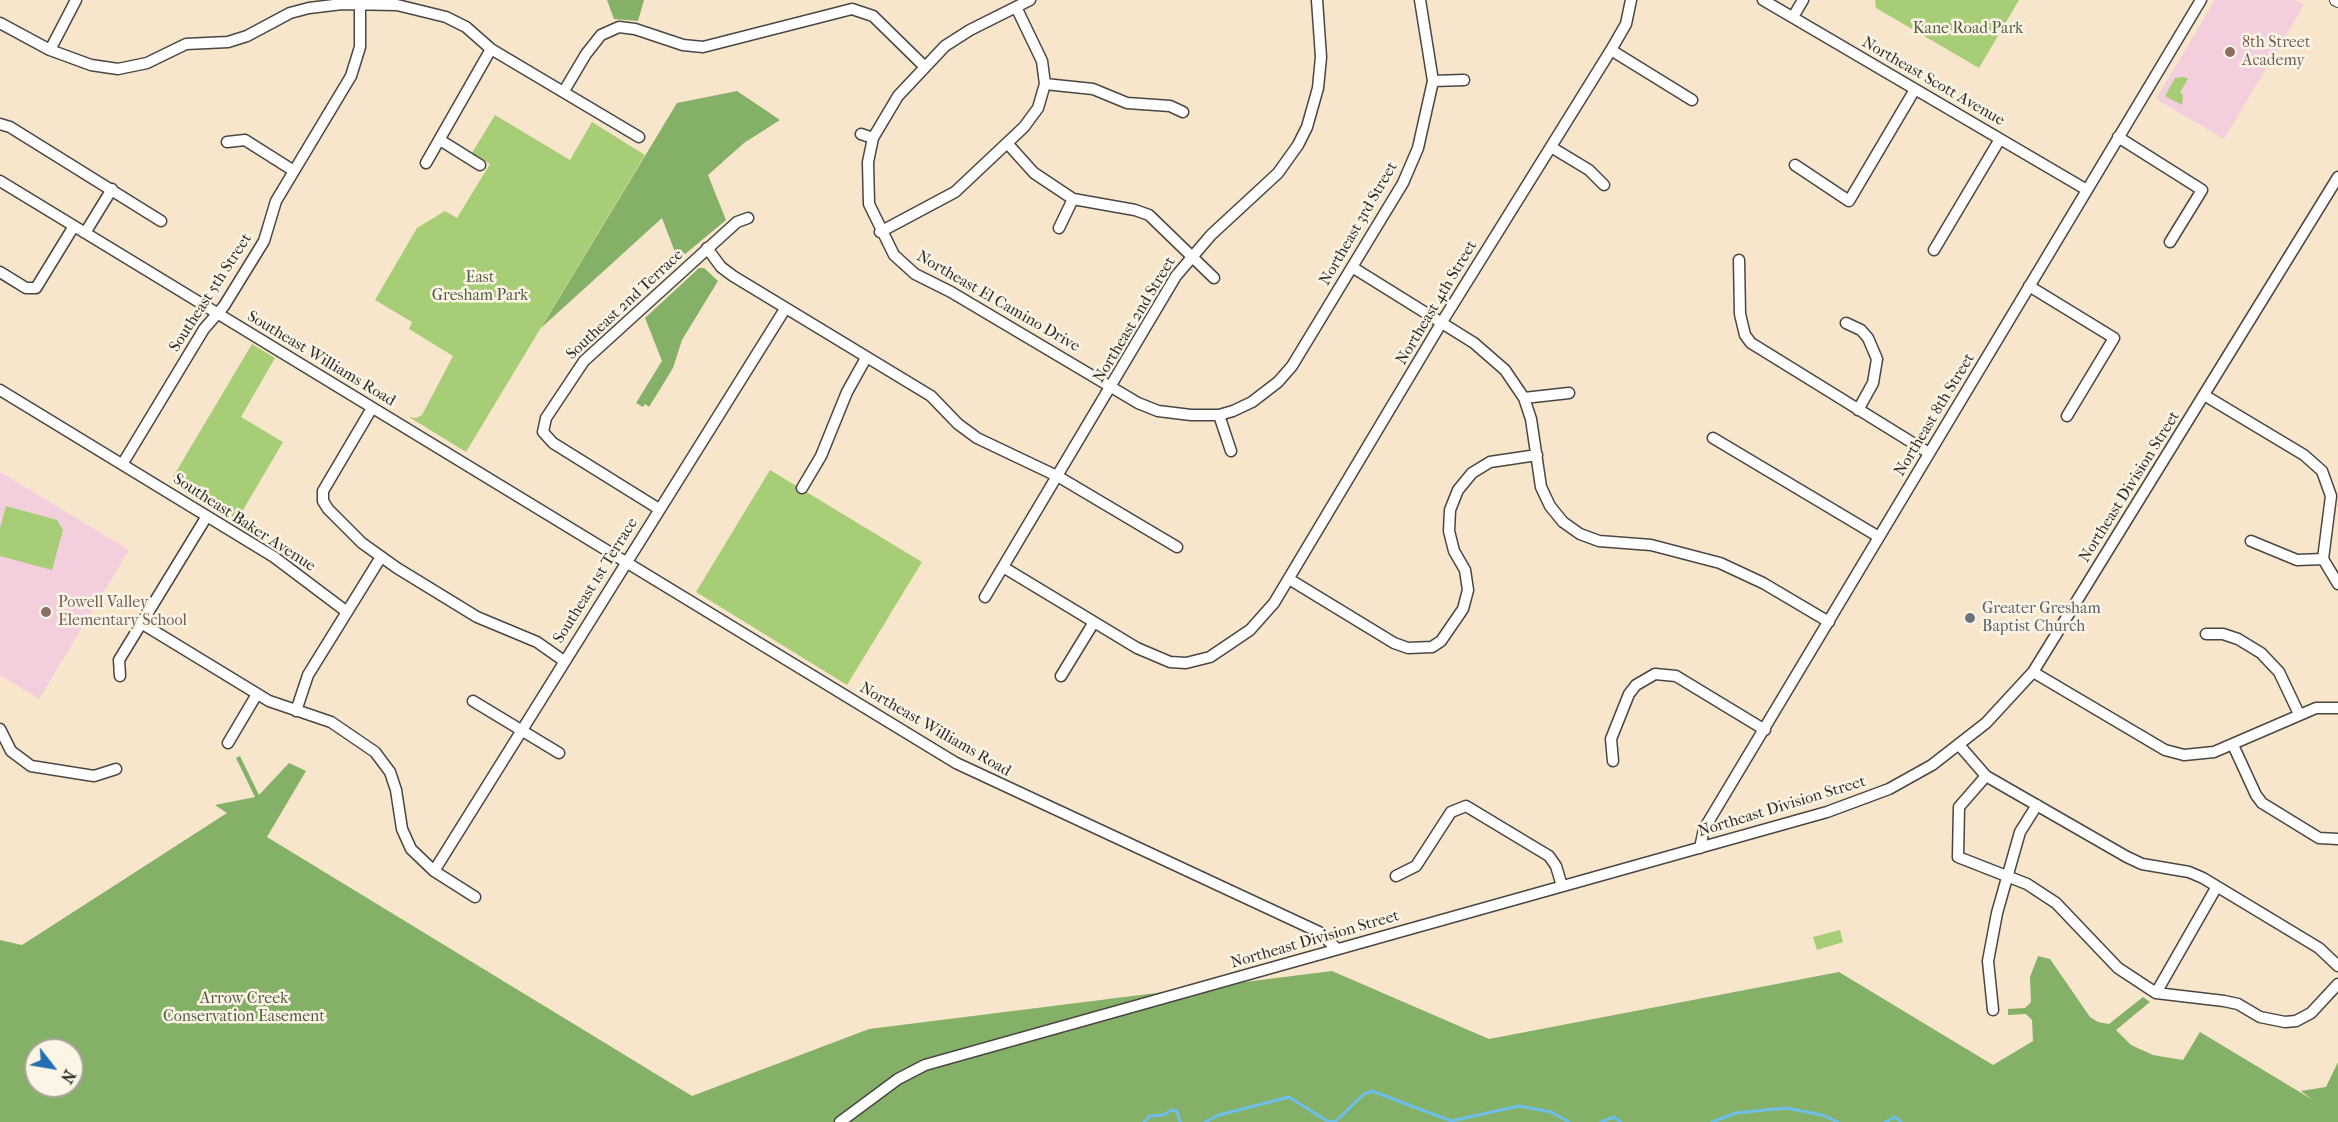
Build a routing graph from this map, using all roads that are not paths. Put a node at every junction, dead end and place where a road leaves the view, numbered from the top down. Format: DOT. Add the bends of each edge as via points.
graph roads {
  1 [pos="76,0"];
  2 [pos="1030,0"];
  3 [pos="1317,0"];
  4 [pos="1420,0"];
  5 [pos="1631,0"];
  6 [pos="1763,0"];
  7 [pos="1803,0"];
  8 [pos="2201,0"];
  9 [pos="360,3"];
  10 [pos="1016,7"];
  11 [pos="1793,17"];
  12 [pos="0,22"];
  13 [pos="491,49"];
  14 [pos="50,50"];
  15 [pos="1611,50"];
  16 [pos="924,66"];
  17 [pos="1464,80"];
  18 [pos="1433,81"];
  19 [pos="1045,84"];
  20 [pos="564,91"];
  21 [pos="1914,91"];
  22 [pos="1692,100"];
  23 [pos="1183,112"];
  24 [pos="0,124"];
  25 [pos="861,134"];
  26 [pos="639,136"];
  27 [pos="2118,137"];
  28 [pos="873,138"];
  29 [pos="2000,139"];
  30 [pos="440,140"];
  31 [pos="227,142"];
  32 [pos="1007,143"];
  33 [pos="1551,147"];
  34 [pos="426,163"];
  35 [pos="480,165"];
  36 [pos="1795,165"];
  37 [pos="294,171"];
  38 [pos="2338,177"];
  39 [pos="0,181"];
  40 [pos="1604,185"];
  41 [pos="112,189"];
  42 [pos="2087,190"];
  43 [pos="1073,199"];
  44 [pos="748,218"];
  45 [pos="160,221"];
  46 [pos="74,226"];
  47 [pos="1059,228"];
  48 [pos="880,232"];
  49 [pos="85,233"];
  50 [pos="2170,242"];
  51 [pos="707,248"];
  52 [pos="1934,249"];
  53 [pos="1191,256"];
  54 [pos="1739,260"];
  55 [pos="1352,267"];
  56 [pos="0,272"];
  57 [pos="1214,278"];
  58 [pos="2029,286"];
  59 [pos="785,309"];
  60 [pos="217,314"];
  61 [pos="1442,322"];
  62 [pos="1846,323"];
  63 [pos="866,358"];
  64 [pos="1112,387"];
  65 [pos="0,390"];
  66 [pos="1569,393"];
  67 [pos="2204,395"];
  68 [pos="1524,398"];
  69 [pos="372,408"];
  70 [pos="1857,410"];
  71 [pos="1219,415"];
  72 [pos="2067,416"];
  73 [pos="1713,438"];
  74 [pos="1231,451"];
  75 [pos="1929,453"];
  76 [pos="1537,455"];
  77 [pos="123,463"];
  78 [pos="1059,477"];
  79 [pos="802,488"];
  80 [pos="2335,495"];
  81 [pos="659,509"];
  82 [pos="207,516"];
  83 [pos="1879,537"];
  84 [pos="2251,541"];
  85 [pos="1177,547"];
  86 [pos="381,557"];
  87 [pos="2323,559"];
  88 [pos="626,562"];
  89 [pos="1003,567"];
  90 [pos="1289,579"];
  91 [pos="2338,584"];
  92 [pos="985,597"];
  93 [pos="347,612"];
  94 [pos="1094,622"];
  95 [pos="1829,622"];
  96 [pos="141,623"];
  97 [pos="2206,634"];
  98 [pos="564,661"];
  99 [pos="2033,672"];
  100 [pos="120,676"];
  101 [pos="1061,676"];
  102 [pos="257,694"];
  103 [pos="473,701"];
  104 [pos="2338,708"];
  105 [pos="296,711"];
  106 [pos="2299,714"];
  107 [pos="0,729"];
  108 [pos="522,730"];
  109 [pos="1765,730"];
  110 [pos="228,743"];
  111 [pos="2233,745"];
  112 [pos="1960,746"];
  113 [pos="559,753"];
  114 [pos="1613,761"];
  115 [pos="116,769"];
  116 [pos="1986,776"];
  117 [pos="2037,805"];
  118 [pos="2338,839"];
  119 [pos="1701,848"];
  120 [pos="434,871"];
  121 [pos="2006,875"];
  122 [pos="1395,876"];
  123 [pos="1562,886"];
  124 [pos="2216,888"];
  125 [pos="475,897"];
  126 [pos="1337,950"];
  127 [pos="2338,966"];
  128 [pos="2338,984"];
  129 [pos="2156,993"];
  130 [pos="1993,1010"];
  131 [pos="840,1122"];
  1 -- 14 [label="street"];
  2 -- 10 [label="street"];
  3 -- 53 [label="street, Northeast 2nd Street" via="1321,57 1318,88 1303,136 1278,173"];
  4 -- 18 [label="street, Northeast 3rd Street"];
  5 -- 15 [label="street, Northeast 4th Street" via="1626,24"];
  6 -- 11 [label="street, Northeast Scott Avenue"];
  7 -- 11 [label="street"];
  8 -- 27 [label="street, Northeast 8th Street"];
  9 -- 13 [label="street" via="397,5 446,17 466,27"];
  9 -- 14 [label="street" via="290,13 248,36 228,42 186,44 128,69 92,65"];
  9 -- 37 [label="street, Southeast 5th Street" via="356,67"];
  10 -- 16 [label="street" via="945,46"];
  10 -- 19 [label="street" via="1042,61"];
  11 -- 21 [label="street, Northeast Scott Avenue"];
  12 -- 14 [label="street"];
  13 -- 20 [label="street"];
  13 -- 30 [label="street"];
  15 -- 22 [label="street"];
  15 -- 33 [label="street, Northeast 4th Street"];
  16 -- 20 [label="street" via="873,16 852,9 703,47 619,27 601,35"];
  16 -- 28 [label="street" via="898,96"];
  17 -- 18 [label="street"];
  18 -- 55 [label="street, Northeast 3rd Street" via="1414,160"];
  19 -- 23 [label="street" via="1093,89 1127,103 1170,106"];
  19 -- 32 [label="street" via="1032,118"];
  20 -- 26 [label="street"];
  21 -- 29 [label="street, Northeast Scott Avenue"];
  21 -- 36 [label="street" via="1849,201"];
  24 -- 41 [label="street"];
  25 -- 28 [label="street"];
  27 -- 42 [label="street, Northeast 8th Street"];
  27 -- 50 [label="street" via="2202,190"];
  28 -- 48 [label="street, Northeast El Camino Drive" via="867,186"];
  29 -- 42 [label="street, Northeast Scott Avenue"];
  29 -- 52 [label="street"];
  30 -- 34 [label="street"];
  30 -- 35 [label="street"];
  31 -- 37 [label="street" via="245,140"];
  32 -- 43 [label="street" via="1034,173"];
  32 -- 48 [label="street" via="955,192"];
  33 -- 40 [label="street"];
  33 -- 61 [label="street, Northeast 4th Street"];
  37 -- 60 [label="street, Southeast 5th Street" via="276,201 264,241"];
  38 -- 67 [label="street, Northeast Division Street"];
  39 -- 46 [label="street, Southeast Williams Road"];
  41 -- 45 [label="street"];
  41 -- 49 [label="street"];
  42 -- 58 [label="street, Northeast 8th Street"];
  43 -- 47 [label="street"];
  43 -- 53 [label="street" via="1149,215"];
  44 -- 51 [label="street, Southeast 2nd Terrace" via="737,222"];
  46 -- 49 [label="street, Southeast Williams Road"];
  46 -- 56 [label="street" via="36,288 26,288"];
  48 -- 64 [label="street, Northeast El Camino Drive" via="894,255 915,274"];
  49 -- 60 [label="street, Southeast Williams Road"];
  51 -- 59 [label="street" via="727,272"];
  51 -- 81 [label="street, Southeast 2nd Terrace" via="584,361 546,418 543,432 553,443"];
  53 -- 57 [label="street"];
  53 -- 64 [label="street, Northeast 2nd Street"];
  54 -- 70 [label="street" via="1741,325 1751,343"];
  55 -- 61 [label="street"];
  55 -- 71 [label="street, Northeast 3rd Street" via="1285,375 1252,402"];
  58 -- 72 [label="street" via="2114,338"];
  58 -- 75 [label="street, Northeast 8th Street"];
  59 -- 63 [label="street"];
  59 -- 81 [label="street, Southeast 1st Terrace"];
  60 -- 69 [label="street, Southeast Williams Road"];
  60 -- 77 [label="street, Southeast 5th Street"];
  61 -- 68 [label="street" via="1484,350"];
  61 -- 90 [label="street, Northeast 4th Street"];
  62 -- 70 [label="street" via="1868,338 1877,359 1873,383"];
  63 -- 78 [label="street" via="931,396 977,438"];
  63 -- 79 [label="street"];
  64 -- 71 [label="street, Northeast 3rd Street" via="1158,411"];
  64 -- 78 [label="street, Northeast 2nd Street"];
  65 -- 77 [label="street, Southeast Baker Avenue"];
  66 -- 68 [label="street"];
  67 -- 80 [label="street" via="2315,463"];
  67 -- 99 [label="street, Northeast Division Street"];
  68 -- 76 [label="street"];
  69 -- 86 [label="street" via="323,490 328,509"];
  69 -- 88 [label="street, Southeast Williams Road"];
  70 -- 75 [label="street"];
  71 -- 74 [label="street"];
  73 -- 83 [label="street"];
  75 -- 83 [label="street, Northeast 8th Street"];
  76 -- 90 [label="street" via="1490,462 1472,473 1458,490 1450,510 1449,531 1468,580 1468,590 1462,609 1441,641 1432,647 1408,648 1394,643"];
  76 -- 95 [label="street" via="1541,487 1550,506 1580,534 1599,541 1651,545 1720,563 1764,583"];
  77 -- 82 [label="street, Southeast Baker Avenue"];
  78 -- 85 [label="street"];
  78 -- 89 [label="street, Northeast 2nd Street"];
  80 -- 87 [label="street"];
  81 -- 88 [label="street, Southeast 1st Terrace"];
  82 -- 93 [label="street, Southeast Baker Avenue" via="295,570"];
  82 -- 96 [label="street"];
  83 -- 95 [label="street, Northeast 8th Street"];
  84 -- 87 [label="street" via="2297,560"];
  86 -- 93 [label="street"];
  86 -- 98 [label="street" via="477,617 537,642"];
  87 -- 91 [label="street"];
  88 -- 98 [label="street, Southeast 1st Terrace"];
  88 -- 126 [label="street, Northeast Williams Road" via="966,768 1319,932"];
  89 -- 92 [label="street, Northeast 2nd Street"];
  89 -- 94 [label="street, Northeast 4th Street"];
  90 -- 94 [label="street, Northeast 4th Street" via="1261,620 1223,651 1186,663 1155,657"];
  93 -- 105 [label="street" via="308,675"];
  94 -- 101 [label="street"];
  95 -- 109 [label="street, Northeast 8th Street"];
  96 -- 100 [label="street" via="119,660"];
  96 -- 102 [label="street"];
  97 -- 106 [label="street" via="2238,639 2260,653 2278,672"];
  98 -- 108 [label="street, Southeast 1st Terrace"];
  99 -- 111 [label="street" via="2165,750 2195,756"];
  99 -- 112 [label="street, Northeast Division Street"];
  102 -- 105 [label="street"];
  102 -- 110 [label="street"];
  103 -- 108 [label="street"];
  104 -- 106 [label="street" via="2316,708"];
  105 -- 120 [label="street" via="331,722 375,752 390,772 402,829 411,849"];
  106 -- 111 [label="street"];
  107 -- 115 [label="street" via="11,751 31,766 94,776"];
  108 -- 113 [label="street"];
  108 -- 120 [label="street, Southeast 1st Terrace"];
  109 -- 114 [label="street" via="1676,676 1655,674 1629,694 1611,740"];
  109 -- 119 [label="street, Northeast 8th Street" via="1704,829"];
  111 -- 118 [label="street" via="2262,803 2319,838"];
  112 -- 116 [label="street"];
  112 -- 119 [label="street, Northeast Division Street" via="1904,781 1859,801"];
  116 -- 117 [label="street"];
  116 -- 121 [label="street" via="1959,807 1958,857"];
  117 -- 121 [label="street" via="2020,832"];
  117 -- 124 [label="street" via="2127,858 2189,872"];
  119 -- 123 [label="street, Northeast Division Street"];
  120 -- 125 [label="street"];
  121 -- 129 [label="street" via="2056,903 2118,968"];
  121 -- 130 [label="street" via="1988,961"];
  122 -- 123 [label="street" via="1416,866 1451,812 1466,806 1549,856"];
  123 -- 126 [label="street, Northeast Division Street"];
  124 -- 127 [label="street" via="2319,948"];
  124 -- 129 [label="street"];
  126 -- 131 [label="street, Northeast Division Street" via="917,1068"];
  128 -- 129 [label="street" via="2311,1013 2285,1022 2260,1017 2238,1004"];
}
